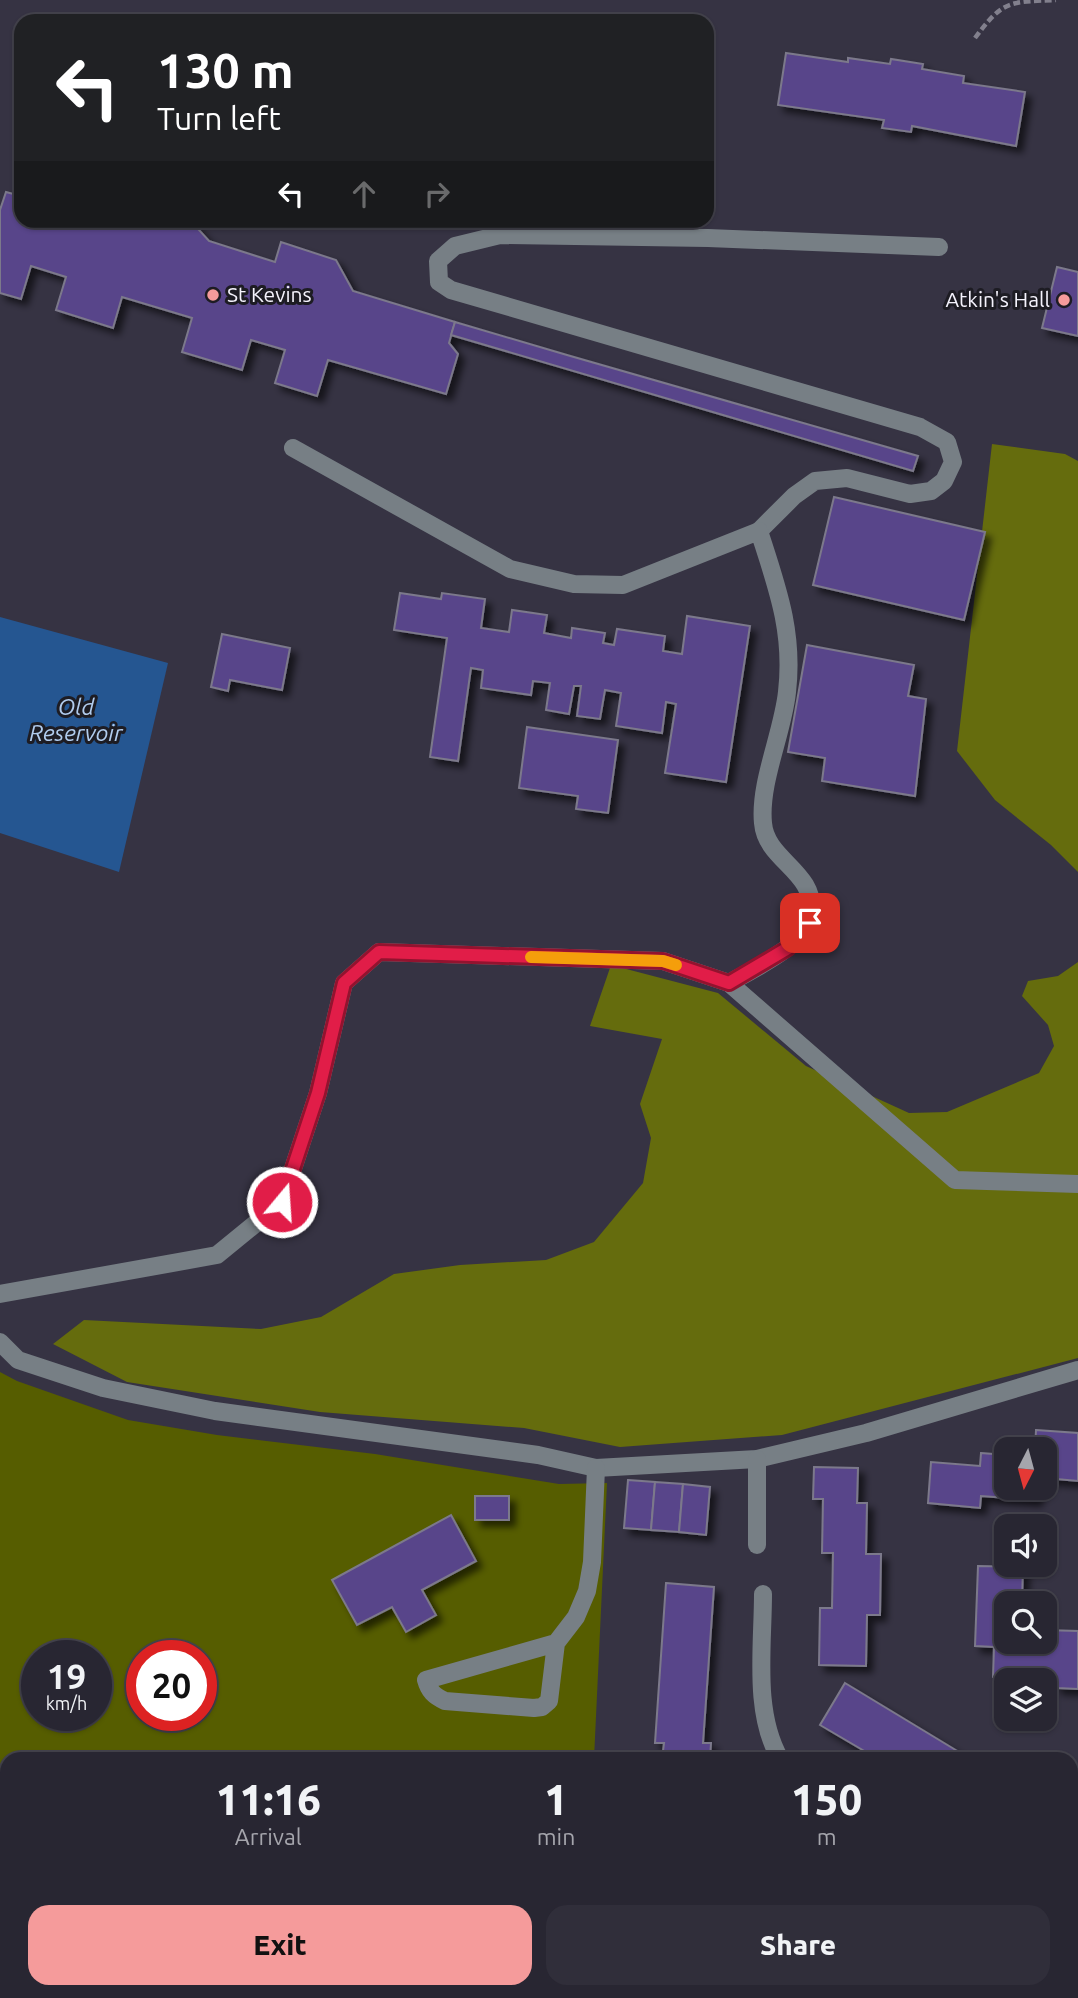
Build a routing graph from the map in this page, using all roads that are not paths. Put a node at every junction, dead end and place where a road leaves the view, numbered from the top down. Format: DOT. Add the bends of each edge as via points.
graph roads {
  1 [pos="939,247"];
  2 [pos="293,448"];
  3 [pos="759,531"];
  4 [pos="729,983"];
  5 [pos="1078,1184"];
  6 [pos="0,1294"];
  7 [pos="0,1342"];
  8 [pos="1078,1370"];
  9 [pos="757,1459"];
  10 [pos="596,1468"];
  11 [pos="757,1545"];
  12 [pos="763,1594"];
  13 [pos="556,1643"];
  14 [pos="776,1752"];
  1 -- 3 [label="street" via="500,234 455,246 439,261 439,282 452,290 920,427 947,442 953,463 944,481 931,491 910,494 847,478 815,481"];
  2 -- 3 [label="street" via="510,569 574,584 623,585"];
  3 -- 4 [label="street" via="789,638 787,693 763,824 773,851 797,871 813,900 810,923 788,948"];
  4 -- 5 [label="street" via="955,1180"];
  4 -- 6 [label="street" via="663,961 379,952 344,983 318,1093 282,1202 217,1255"];
  7 -- 10 [label="street" via="18,1360 115,1391 215,1411 538,1455"];
  8 -- 9 [label="street" via="866,1433"];
  9 -- 10 [label="street"];
  9 -- 11 [label="street"];
  10 -- 13 [label="street" via="587,1591 576,1617"];
  12 -- 14 [label="street" via="762,1710"];
  13 -- 13 [label="street" via="551,1692 542,1707 445,1701 436,1697 426,1680"];
}
